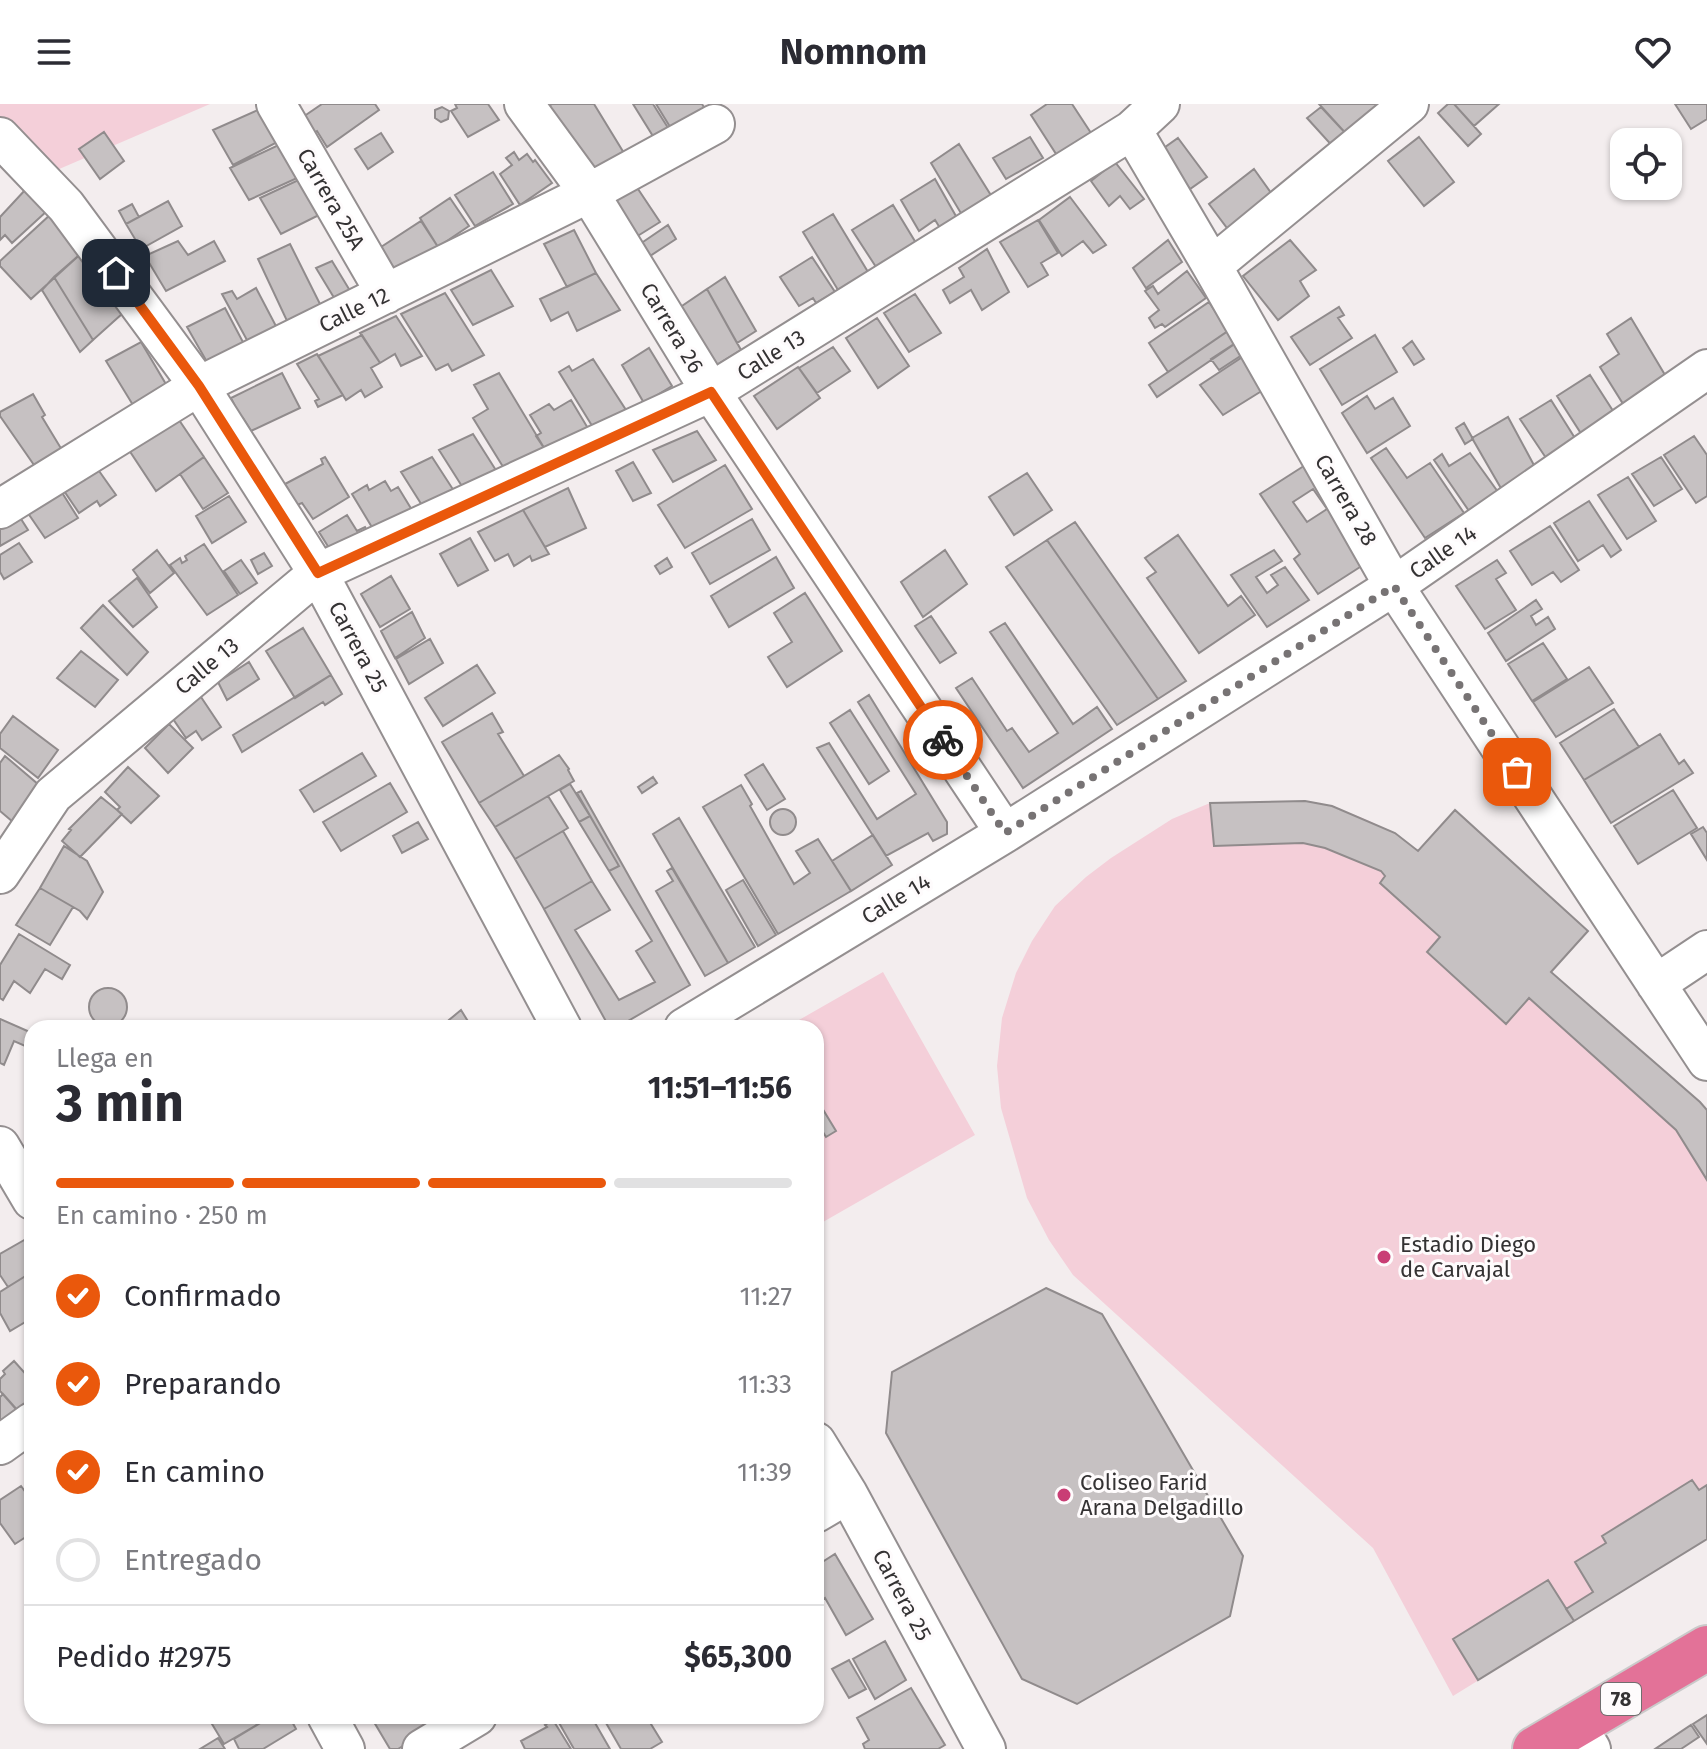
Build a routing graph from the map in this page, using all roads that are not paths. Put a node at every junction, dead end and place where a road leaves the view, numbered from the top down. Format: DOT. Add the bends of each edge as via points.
graph roads {
  1 [pos="276,104"];
  2 [pos="524,104"];
  3 [pos="1160,104"];
  4 [pos="1409,104"];
  5 [pos="715,124"];
  6 [pos="1132,130"];
  7 [pos="6,156"];
  8 [pos="589,193"];
  9 [pos="1212,266"];
  10 [pos="386,294"];
  11 [pos="1707,369"];
  12 [pos="199,386"];
  13 [pos="711,392"];
  14 [pos="0,509"];
  15 [pos="318,573"];
  16 [pos="1394,586"];
  17 [pos="1005,833"];
  18 [pos="0,874"];
  19 [pos="1707,950"];
  20 [pos="1656,984"];
  21 [pos="558,1020"];
  22 [pos="697,1020"];
  23 [pos="1707,1061"];
  24 [pos="0,1146"];
  25 [pos="24,1186"];
  26 [pos="24,1428"];
  27 [pos="0,1445"];
  28 [pos="824,1455"];
  29 [pos="848,1494"];
  30 [pos="824,1508"];
  31 [pos="1707,1648"];
  32 [pos="331,1724"];
  33 [pos="464,1724"];
  34 [pos="1584,1737"];
  35 [pos="345,1749"];
  36 [pos="422,1749"];
  37 [pos="986,1749"];
  38 [pos="1535,1749"];
  1 -- 10 [label="street, Carrera 25A"];
  2 -- 8 [label="street, Carrera 26"];
  3 -- 6 [label="street, Calle 13"];
  4 -- 9 [label="street"];
  5 -- 8 [label="street, Calle 12"];
  6 -- 9 [label="street, Carrera 28"];
  6 -- 13 [label="street, Calle 13"];
  7 -- 12 [label="street, Carrera 25" via="66,206"];
  8 -- 10 [label="street, Calle 12"];
  8 -- 13 [label="street, Carrera 26"];
  9 -- 16 [label="street, Carrera 28"];
  10 -- 12 [label="street, Calle 12"];
  11 -- 16 [label="street, Calle 14"];
  12 -- 14 [label="street, Calle 12"];
  12 -- 15 [label="street, Carrera 25"];
  13 -- 15 [label="street, Calle 13"];
  13 -- 17 [label="street, Carrera 26"];
  15 -- 18 [label="street, Calle 13" via="53,795"];
  15 -- 21 [label="street, Carrera 25"];
  16 -- 17 [label="street, Calle 14"];
  16 -- 20 [label="street, Carrera 28"];
  17 -- 22 [label="street, Calle 14"];
  19 -- 20 [label="street"];
  20 -- 23 [label="street, Carrera 28"];
  24 -- 25 [label="street"];
  26 -- 27 [label="street"];
  28 -- 29 [label="street, Carrera 25"];
  29 -- 30 [label="street"];
  29 -- 37 [label="street, Carrera 25"];
  31 -- 34 [label="highway, 78"];
  32 -- 35 [label="street"];
  33 -- 36 [label="street"];
  34 -- 38 [label="highway, 78"];
}
